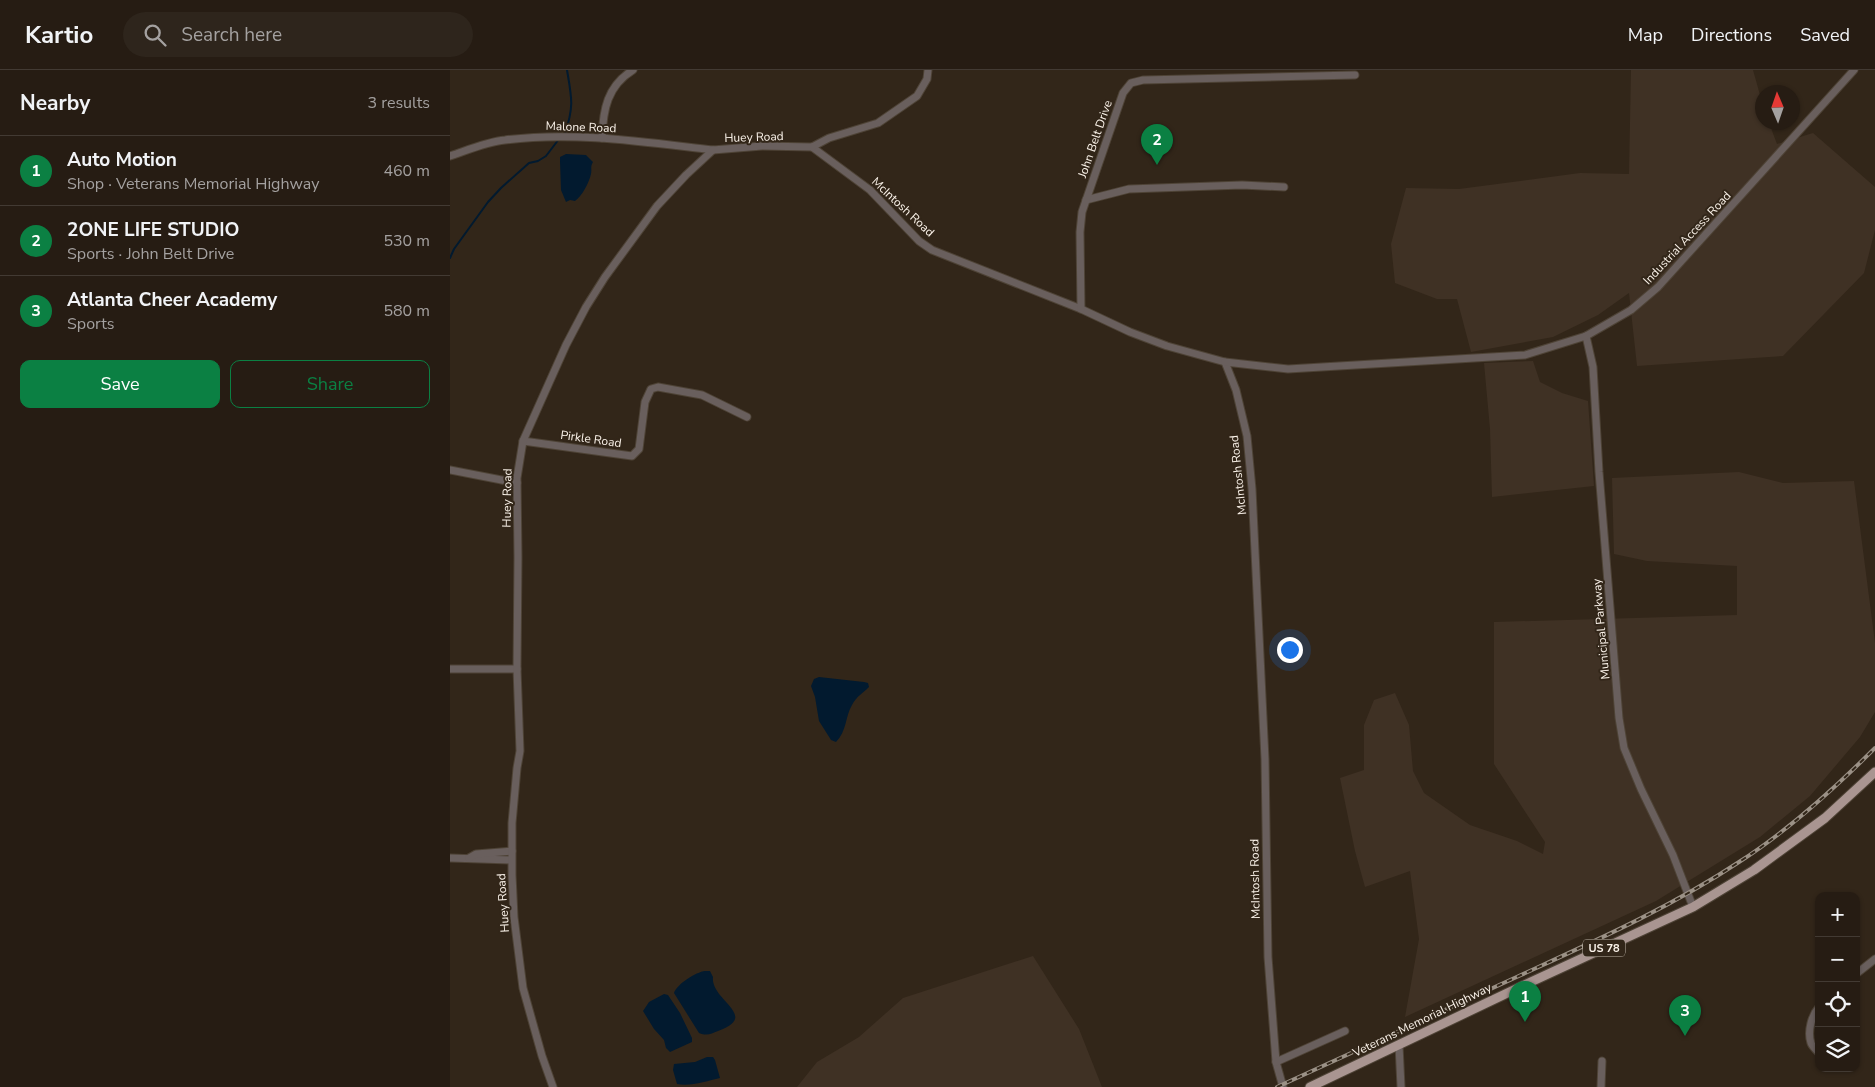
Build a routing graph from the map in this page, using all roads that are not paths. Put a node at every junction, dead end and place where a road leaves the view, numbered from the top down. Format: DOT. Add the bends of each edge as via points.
graph roads {
  1 [pos="633,70"];
  2 [pos="928,70"];
  3 [pos="1854,70"];
  4 [pos="1355,76"];
  5 [pos="602,138"];
  6 [pos="812,147"];
  7 [pos="713,150"];
  8 [pos="450,156"];
  9 [pos="1284,187"];
  10 [pos="1086,200"];
  11 [pos="1081,309"];
  12 [pos="1586,336"];
  13 [pos="1225,362"];
  14 [pos="747,417"];
  15 [pos="523,441"];
  16 [pos="450,470"];
  17 [pos="517,483"];
  18 [pos="450,669"];
  19 [pos="517,669"];
  20 [pos="1875,772"];
  21 [pos="512,851"];
  22 [pos="450,858"];
  23 [pos="468,858"];
  24 [pos="511,860"];
  25 [pos="1693,907"];
  26 [pos="1875,959"];
  27 [pos="1860,971"];
  28 [pos="1815,1011"];
  29 [pos="1344,1031"];
  30 [pos="1399,1045"];
  31 [pos="1815,1048"];
  32 [pos="1276,1062"];
  33 [pos="1602,1062"];
  34 [pos="553,1087"];
  35 [pos="1283,1087"];
  36 [pos="1310,1087"];
  37 [pos="1401,1087"];
  38 [pos="1601,1087"];
  1 -- 5 [label="street" via="622,76 608,98"];
  2 -- 6 [label="street, Huey Road" via="927,79 917,96 895,112 878,123 828,138"];
  3 -- 12 [label="street, Industrial Access Road" via="1658,287 1631,310"];
  4 -- 10 [label="street, John Belt Drive" via="1143,80 1131,83 1123,94"];
  5 -- 7 [label="street, Malone Road"];
  5 -- 8 [label="street, Malone Road" via="503,140"];
  6 -- 7 [label="street, Huey Road" via="762,146"];
  6 -- 11 [label="street, McIntosh Road" via="870,190 919,241 932,250"];
  7 -- 15 [label="street, Huey Road" via="657,206 605,276 566,345"];
  9 -- 10 [label="street" via="1128,189"];
  10 -- 11 [label="street, John Belt Drive" via="1080,232"];
  11 -- 13 [label="street, McIntosh Road" via="1152,341"];
  12 -- 13 [label="street, Industrial Access Road" via="1525,355 1288,369"];
  12 -- 25 [label="street, Municipal Parkway" via="1593,367 1619,718 1624,748"];
  13 -- 32 [label="street, McIntosh Road" via="1236,390 1246,436 1252,489 1265,759 1268,958"];
  14 -- 15 [label="street, Pirkle Road" via="702,394 658,387 651,389 644,402 639,449 632,456"];
  15 -- 17 [label="street, Huey Road"];
  16 -- 17 [label="street"];
  17 -- 19 [label="street, Huey Road"];
  18 -- 19 [label="street"];
  19 -- 21 [label="street, Huey Road" via="520,752"];
  20 -- 25 [label="main road, Veterans Memorial Highway / US 78" via="1817,824 1754,870"];
  21 -- 23 [label="street" via="476,854"];
  21 -- 24 [label="street, Huey Road"];
  22 -- 23 [label="street"];
  23 -- 24 [label="street"];
  24 -- 34 [label="street, Huey Road" via="523,988"];
  25 -- 30 [label="main road, Veterans Memorial Highway / US 78"];
  26 -- 27 [label="street"];
  28 -- 31 [label="street" via="1810,1032"];
  29 -- 32 [label="street"];
  30 -- 36 [label="main road, Veterans Memorial Highway / US 78"];
  30 -- 37 [label="street"];
  32 -- 35 [label="street, McIntosh Road"];
  33 -- 38 [label="street"];
}
